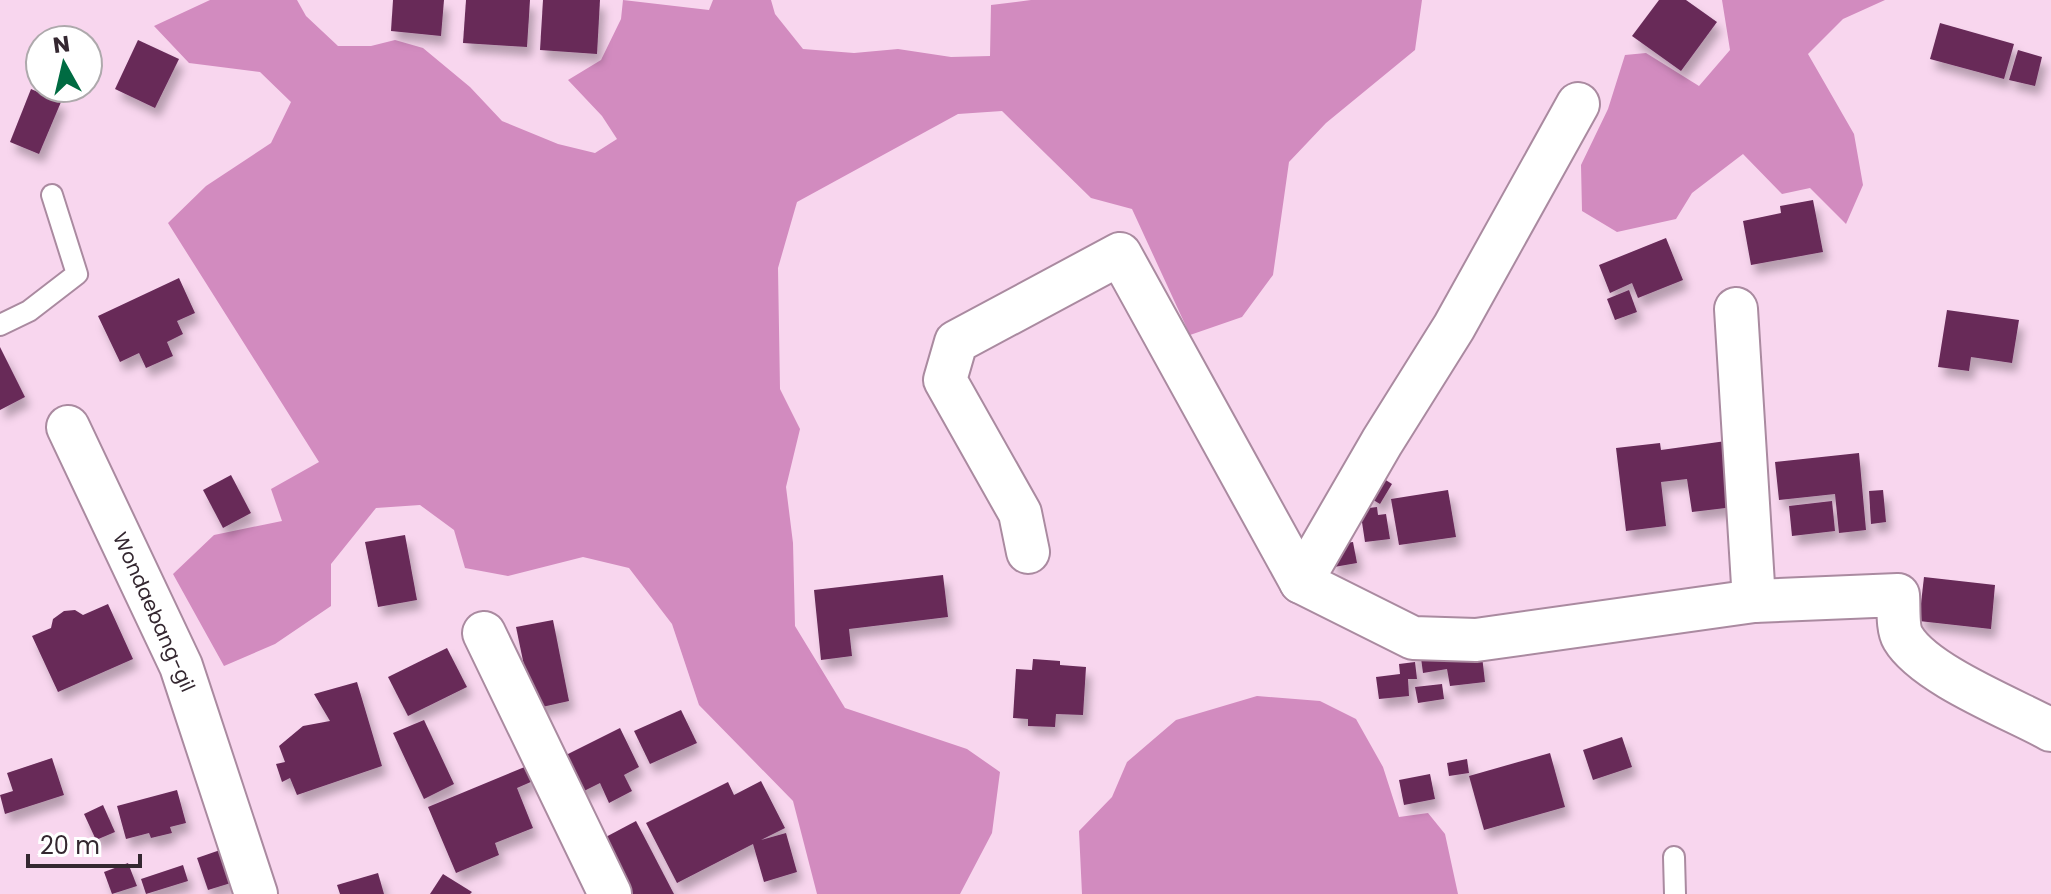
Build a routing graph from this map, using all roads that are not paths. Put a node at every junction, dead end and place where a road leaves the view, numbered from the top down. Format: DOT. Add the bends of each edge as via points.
graph roads {
  1 [pos="1578,104"];
  2 [pos="52,195"];
  3 [pos="1736,309"];
  4 [pos="0,325"];
  5 [pos="68,427"];
  6 [pos="1028,552"];
  7 [pos="1301,582"];
  8 [pos="1754,601"];
  9 [pos="484,633"];
  10 [pos="2051,730"];
  11 [pos="1674,857"];
  12 [pos="256,894"];
  13 [pos="610,894"];
  14 [pos="1675,894"];
  1 -- 7 [label="street" via="1454,327"];
  2 -- 4 [label="lane" via="77,274 29,311"];
  3 -- 8 [label="street"];
  5 -- 12 [label="street, Wondaebang-gil" via="181,666"];
  6 -- 7 [label="street" via="1020,513 945,380 956,342 1120,254"];
  7 -- 8 [label="street" via="1413,638 1476,640"];
  8 -- 10 [label="street" via="1898,595 1901,637 1922,658 1965,688"];
  9 -- 13 [label="street"];
  11 -- 14 [label="lane"];
}
